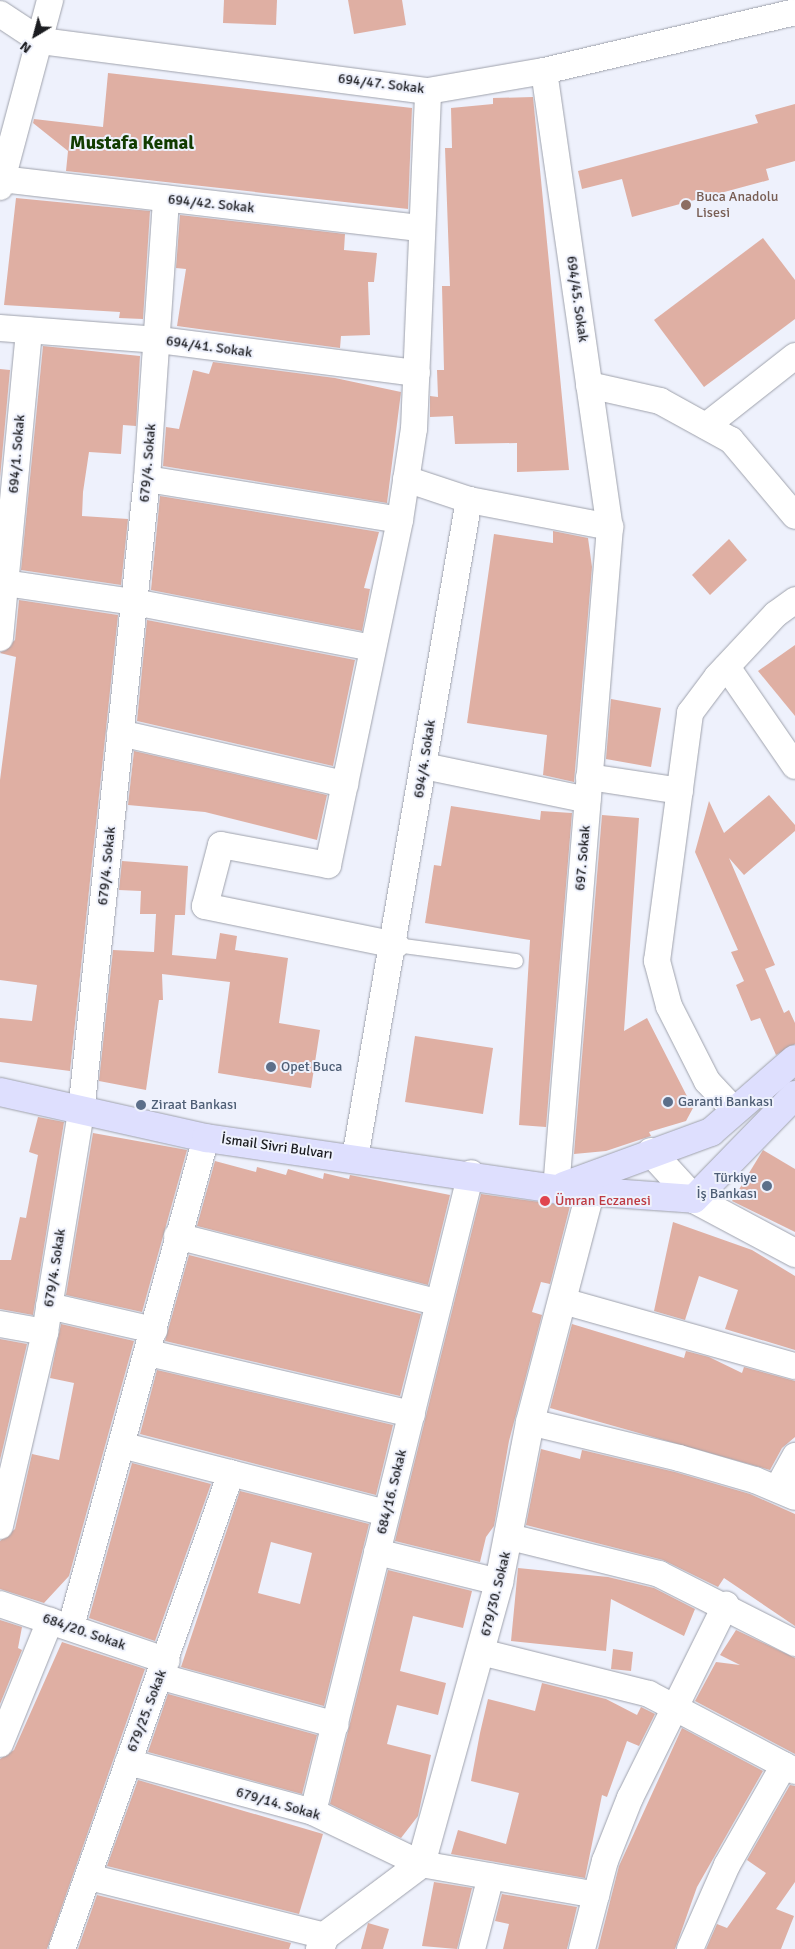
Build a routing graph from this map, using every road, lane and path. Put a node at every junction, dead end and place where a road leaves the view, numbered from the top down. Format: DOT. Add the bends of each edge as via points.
graph roads {
  1 [pos="50,0"];
  2 [pos="795,12"];
  3 [pos="0,14"];
  4 [pos="41,41"];
  5 [pos="544,71"];
  6 [pos="428,91"];
  7 [pos="1,183"];
  8 [pos="166,199"];
  9 [pos="421,228"];
  10 [pos="0,328"];
  11 [pos="29,330"];
  12 [pos="160,340"];
  13 [pos="795,356"];
  14 [pos="417,373"];
  15 [pos="589,385"];
  16 [pos="706,426"];
  17 [pos="147,479"];
  18 [pos="406,479"];
  19 [pos="469,500"];
  20 [pos="795,516"];
  21 [pos="400,520"];
  22 [pos="610,527"];
  23 [pos="5,582"];
  24 [pos="795,600"];
  25 [pos="134,602"];
  26 [pos="0,638"];
  27 [pos="373,648"];
  28 [pos="727,667"];
  29 [pos="120,733"];
  30 [pos="424,766"];
  31 [pos="795,766"];
  32 [pos="345,784"];
  33 [pos="589,789"];
  34 [pos="680,790"];
  35 [pos="396,945"];
  36 [pos="516,961"];
  37 [pos="795,1059"];
  38 [pos="0,1092"];
  39 [pos="795,1096"];
  40 [pos="735,1111"];
  41 [pos="81,1113"];
  42 [pos="206,1138"];
  43 [pos="651,1152"];
  44 [pos="356,1158"];
  45 [pos="471,1173"];
  46 [pos="556,1189"];
  47 [pos="591,1190"];
  48 [pos="694,1199"];
  49 [pos="177,1236"];
  50 [pos="795,1253"];
  51 [pos="563,1301"];
  52 [pos="439,1303"];
  53 [pos="49,1306"];
  54 [pos="0,1324"];
  55 [pos="45,1332"];
  56 [pos="151,1342"];
  57 [pos="795,1366"];
  58 [pos="412,1414"];
  59 [pos="530,1422"];
  60 [pos="121,1445"];
  61 [pos="795,1456"];
  62 [pos="231,1473"];
  63 [pos="786,1493"];
  64 [pos="386,1513"];
  65 [pos="0,1526"];
  66 [pos="510,1537"];
  67 [pos="377,1552"];
  68 [pos="499,1582"];
  69 [pos="0,1604"];
  70 [pos="726,1605"];
  71 [pos="60,1623"];
  72 [pos="795,1643"];
  73 [pos="481,1652"];
  74 [pos="164,1669"];
  75 [pos="678,1709"];
  76 [pos="336,1725"];
  77 [pos="1,1736"];
  78 [pos="128,1762"];
  79 [pos="790,1768"];
  80 [pos="314,1812"];
  81 [pos="421,1864"];
  82 [pos="491,1876"];
  83 [pos="89,1877"];
  84 [pos="596,1894"];
  85 [pos="322,1943"];
  86 [pos="62,1949"];
  87 [pos="472,1949"];
  88 [pos="582,1949"];
  89 [pos="690,1949"];
  1 -- 4 [label="street"];
  2 -- 5 [label="street, 694/47. Sokak"];
  3 -- 4 [label="street, 694/47. Sokak"];
  4 -- 6 [label="street, 694/47. Sokak"];
  4 -- 7 [label="street"];
  5 -- 6 [label="street, 694/47. Sokak"];
  5 -- 15 [label="street, 694/45. Sokak"];
  6 -- 9 [label="street"];
  7 -- 8 [label="street, 694/42. Sokak"];
  8 -- 9 [label="street, 694/42. Sokak"];
  8 -- 12 [label="street, 679/4. Sokak"];
  9 -- 14 [label="street"];
  10 -- 11 [label="street, 694/41. Sokak"];
  11 -- 12 [label="street, 694/41. Sokak"];
  11 -- 23 [label="street, 694/1. Sokak"];
  12 -- 14 [label="street, 694/41. Sokak"];
  12 -- 17 [label="street, 679/4. Sokak"];
  13 -- 16 [label="street"];
  14 -- 18 [label="street"];
  15 -- 16 [label="street" via="660,401"];
  15 -- 22 [label="street, 694/45. Sokak"];
  16 -- 20 [label="street" via="731,440"];
  17 -- 21 [label="street"];
  17 -- 25 [label="street, 679/4. Sokak"];
  18 -- 19 [label="street"];
  18 -- 21 [label="street"];
  19 -- 22 [label="street"];
  19 -- 30 [label="street, 694/4. Sokak"];
  21 -- 27 [label="street"];
  22 -- 33 [label="street, 697. Sokak"];
  23 -- 25 [label="street"];
  23 -- 26 [label="street, 694/1. Sokak"];
  24 -- 28 [label="street"];
  25 -- 27 [label="street"];
  25 -- 29 [label="street, 679/4. Sokak"];
  27 -- 32 [label="street"];
  28 -- 31 [label="street"];
  28 -- 34 [label="street" via="690,713"];
  29 -- 32 [label="street"];
  29 -- 41 [label="street, 679/4. Sokak"];
  30 -- 33 [label="street"];
  30 -- 35 [label="street, 694/4. Sokak"];
  32 -- 35 [label="street" via="328,865 221,845 205,906"];
  33 -- 34 [label="street"];
  33 -- 46 [label="street, 697. Sokak"];
  34 -- 40 [label="street" via="657,961 668,1006 707,1081"];
  35 -- 36 [label="lane"];
  35 -- 44 [label="street, 694/4. Sokak" via="375,1033"];
  37 -- 40 [label="main road"];
  38 -- 41 [label="main road, İsmail Sivri Bulvarı"];
  39 -- 48 [label="main road"];
  40 -- 43 [label="main road" via="711,1132"];
  41 -- 42 [label="main road, İsmail Sivri Bulvarı"];
  41 -- 53 [label="street, 679/4. Sokak"];
  42 -- 44 [label="main road, İsmail Sivri Bulvarı"];
  42 -- 49 [label="street"];
  43 -- 46 [label="main road"];
  43 -- 48 [label="street"];
  44 -- 45 [label="main road, İsmail Sivri Bulvarı"];
  45 -- 46 [label="main road, İsmail Sivri Bulvarı"];
  45 -- 52 [label="street, 684/16. Sokak"];
  46 -- 47 [label="main road, İsmail Sivri Bulvarı"];
  47 -- 48 [label="main road, İsmail Sivri Bulvarı"];
  47 -- 51 [label="street, 679/30. Sokak"];
  48 -- 50 [label="street"];
  49 -- 52 [label="street"];
  49 -- 56 [label="street"];
  51 -- 57 [label="street"];
  51 -- 59 [label="street, 679/30. Sokak"];
  52 -- 58 [label="street, 684/16. Sokak"];
  53 -- 55 [label="street, 679/4. Sokak"];
  53 -- 56 [label="street"];
  54 -- 55 [label="street"];
  55 -- 65 [label="street, 679/4. Sokak"];
  56 -- 58 [label="street"];
  56 -- 60 [label="street"];
  58 -- 64 [label="street, 684/16. Sokak"];
  59 -- 63 [label="street" via="679,1458"];
  59 -- 66 [label="street, 679/30. Sokak"];
  60 -- 62 [label="street"];
  60 -- 71 [label="street"];
  61 -- 63 [label="street"];
  62 -- 64 [label="street"];
  62 -- 74 [label="street, 679/25. Sokak"];
  64 -- 67 [label="street, 684/16. Sokak"];
  66 -- 68 [label="street, 679/30. Sokak"];
  66 -- 70 [label="street" via="628,1564"];
  67 -- 68 [label="street"];
  67 -- 76 [label="street, 684/16. Sokak"];
  68 -- 73 [label="street, 679/30. Sokak"];
  69 -- 71 [label="street, 684/20. Sokak"];
  70 -- 72 [label="street"];
  70 -- 75 [label="street"];
  71 -- 74 [label="street, 684/20. Sokak"];
  71 -- 77 [label="street"];
  73 -- 75 [label="street" via="607,1681"];
  73 -- 81 [label="street, 679/30. Sokak"];
  74 -- 76 [label="street, 684/20. Sokak"];
  74 -- 78 [label="street, 679/25. Sokak"];
  75 -- 79 [label="street"];
  75 -- 84 [label="street" via="630,1798"];
  76 -- 80 [label="street, 684/16. Sokak"];
  78 -- 80 [label="street, 679/14. Sokak"];
  78 -- 83 [label="street, 679/25. Sokak"];
  79 -- 89 [label="street" via="728,1865"];
  80 -- 81 [label="street, 679/14. Sokak"];
  81 -- 82 [label="street, 679/14. Sokak"];
  81 -- 85 [label="street"];
  82 -- 84 [label="street, 679/14. Sokak"];
  82 -- 87 [label="street"];
  83 -- 85 [label="street"];
  83 -- 86 [label="street, 679/25. Sokak"];
  84 -- 88 [label="street"];
}
